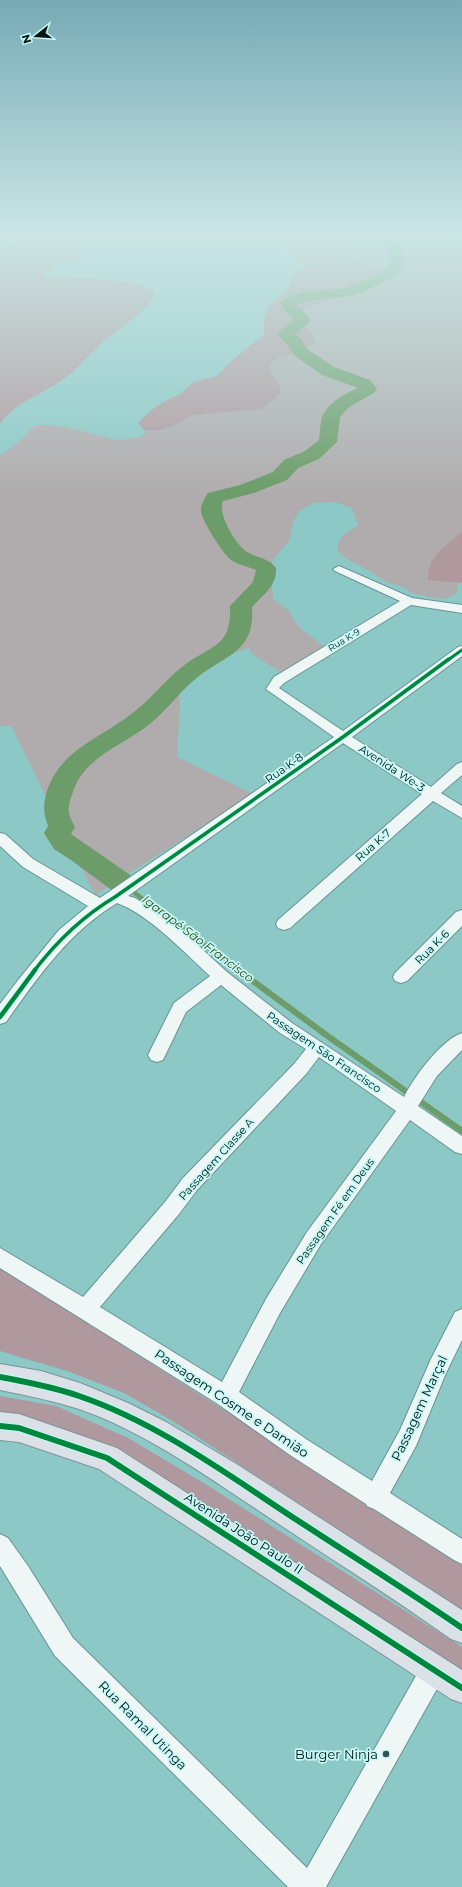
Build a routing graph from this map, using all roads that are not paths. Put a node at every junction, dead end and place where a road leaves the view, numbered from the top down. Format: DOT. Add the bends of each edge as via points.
graph roads {
  1 [pos="339,569"];
  2 [pos="409,601"];
  3 [pos="462,609"];
  4 [pos="462,650"];
  5 [pos="279,680"];
  6 [pos="343,737"];
  7 [pos="462,767"];
  8 [pos="432,794"];
  9 [pos="462,813"];
  10 [pos="1,839"];
  11 [pos="123,891"];
  12 [pos="99,905"];
  13 [pos="462,916"];
  14 [pos="284,924"];
  15 [pos="221,976"];
  16 [pos="401,977"];
  17 [pos="0,1017"];
  18 [pos="462,1040"];
  19 [pos="317,1047"];
  20 [pos="157,1055"];
  21 [pos="411,1102"];
  22 [pos="462,1146"];
  23 [pos="0,1257"];
  24 [pos="86,1309"];
  25 [pos="462,1319"];
  26 [pos="0,1377"];
  27 [pos="226,1396"];
  28 [pos="0,1426"];
  29 [pos="375,1498"];
  30 [pos="0,1546"];
  31 [pos="460,1548"];
  32 [pos="462,1628"];
  33 [pos="434,1669"];
  34 [pos="462,1688"];
  35 [pos="307,1887"];
  36 [pos="311,1887"];
  1 -- 2 [label="street"];
  2 -- 3 [label="street"];
  2 -- 5 [label="street, Rua K-9"];
  4 -- 6 [label="street, Rua K-8"];
  5 -- 6 [label="street, Avenida We-3" via="272,686 275,692"];
  6 -- 8 [label="street, Avenida We-3"];
  6 -- 11 [label="street, Rua K-8"];
  7 -- 8 [label="street, Rua K-7"];
  8 -- 9 [label="street, Avenida We-3"];
  8 -- 14 [label="street, Rua K-7"];
  10 -- 12 [label="street" via="28,863"];
  11 -- 12 [label="street, Rua K-8"];
  11 -- 15 [label="street, Passagem São Francisco" via="130,902 170,929"];
  12 -- 17 [label="street, Rua K-8" via="64,936"];
  13 -- 16 [label="street, Rua K-6"];
  15 -- 19 [label="street, Passagem São Francisco" via="286,1028"];
  15 -- 20 [label="street" via="180,1008"];
  18 -- 21 [label="street, Passagem Fé em Deus" via="429,1073"];
  19 -- 21 [label="street, Passagem São Francisco"];
  19 -- 24 [label="street, Passagem Classe A" via="300,1069 190,1184"];
  21 -- 22 [label="street, Passagem São Francisco"];
  21 -- 27 [label="street, Passagem Fé em Deus" via="314,1238 273,1306"];
  23 -- 24 [label="street, Passagem Cosme e Damião"];
  24 -- 27 [label="street, Passagem Cosme e Damião"];
  25 -- 29 [label="street, Passagem Marçal" via="438,1366 408,1438"];
  26 -- 32 [label="main road" via="50,1386 126,1416 224,1473"];
  27 -- 29 [label="street, Passagem Cosme e Damião"];
  28 -- 33 [label="main road, Avenida João Paulo II" via="19,1428 107,1458"];
  29 -- 31 [label="street, Passagem Cosme e Damião"];
  30 -- 35 [label="street, Rua Ramal Utinga" via="20,1574 64,1648"];
  33 -- 34 [label="main road, Avenida João Paulo II"];
  33 -- 36 [label="street"];
}
